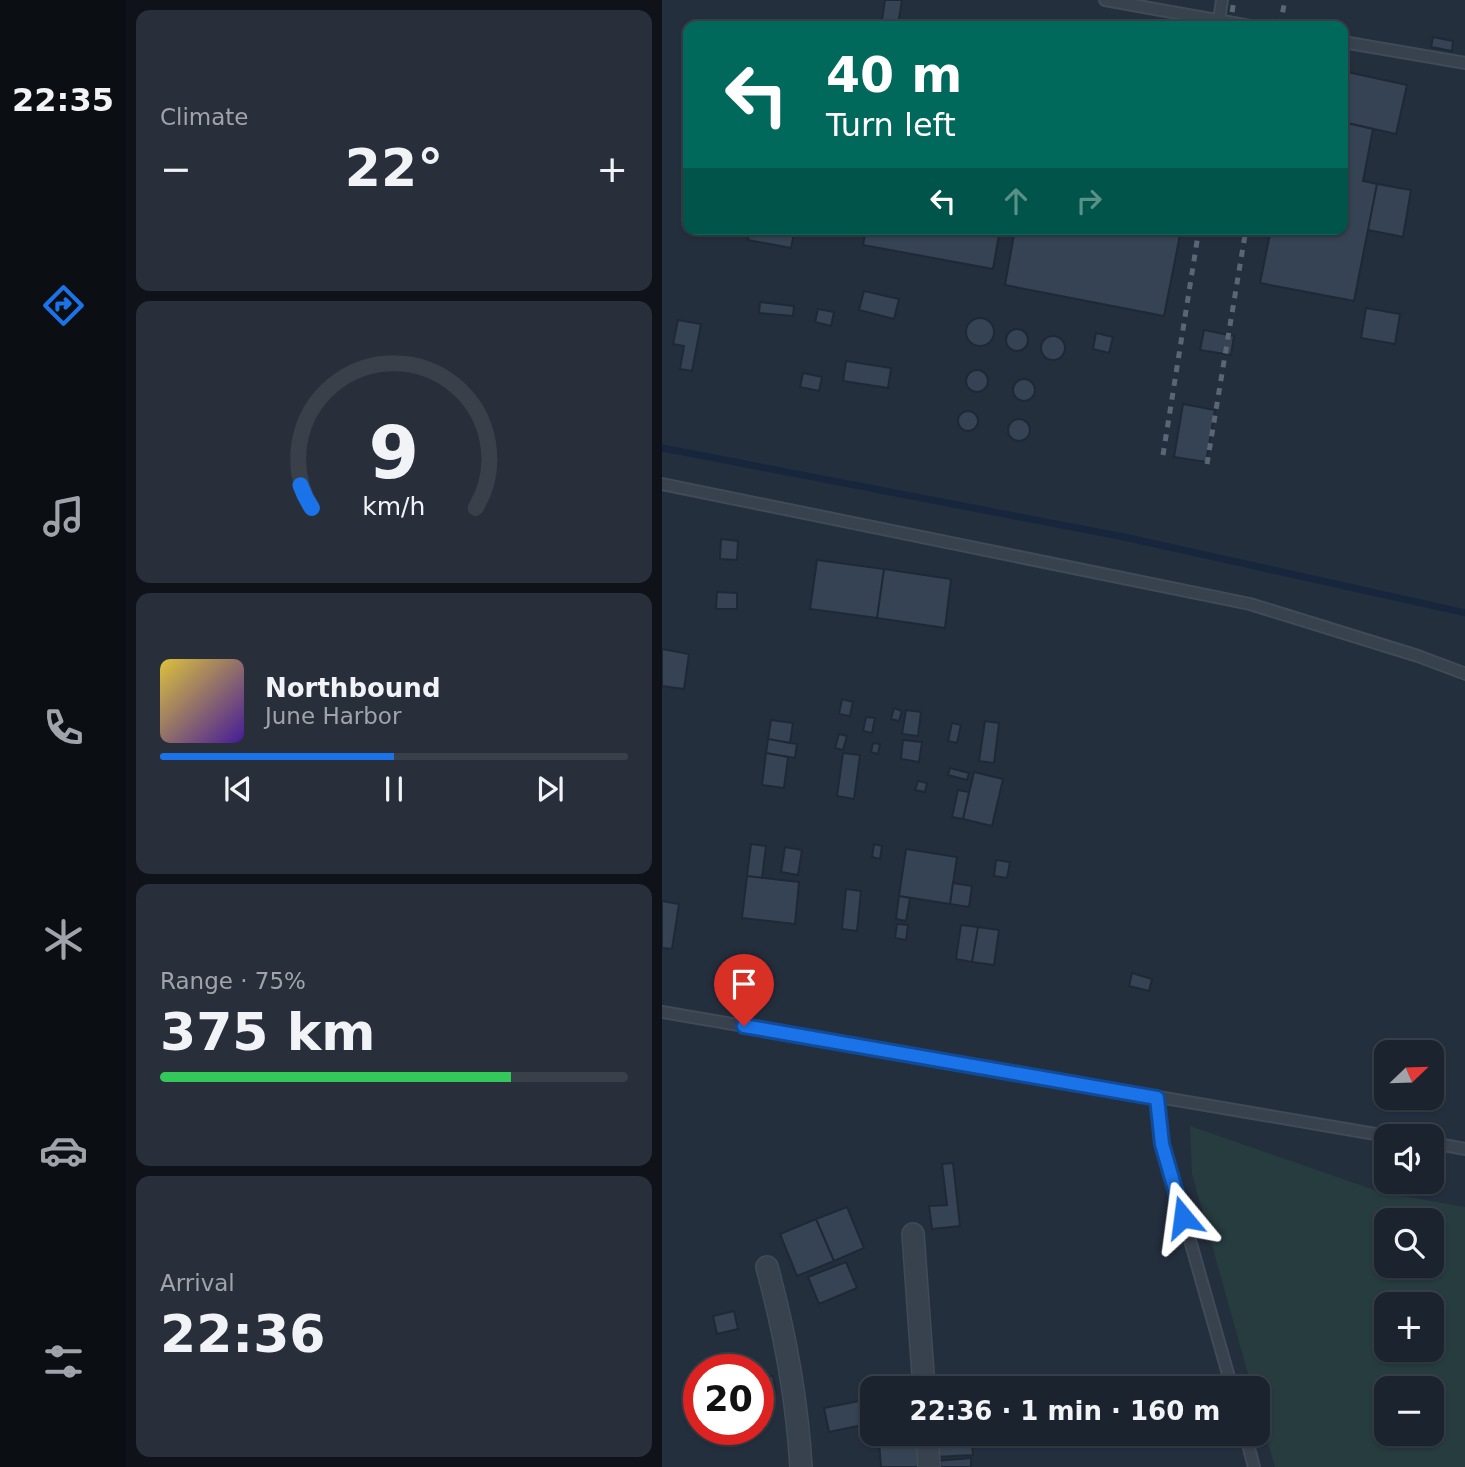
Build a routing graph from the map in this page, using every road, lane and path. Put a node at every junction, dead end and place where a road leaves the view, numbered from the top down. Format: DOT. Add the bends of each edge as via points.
graph roads {
  1 [pos="1105,0"];
  2 [pos="1222,0"];
  3 [pos="1219,20"];
  4 [pos="1224,21"];
  5 [pos="1348,43"];
  6 [pos="1465,63"];
  7 [pos="662,484"];
  8 [pos="1465,674"];
  9 [pos="662,1012"];
  10 [pos="1157,1098"];
  11 [pos="1374,1134"];
  12 [pos="1444,1145"];
  13 [pos="1465,1149"];
  14 [pos="913,1234"];
  15 [pos="767,1267"];
  16 [pos="923,1376"];
  17 [pos="1229,1376"];
  18 [pos="928,1446"];
  19 [pos="1248,1446"];
  20 [pos="801,1467"];
  21 [pos="929,1467"];
  22 [pos="1254,1467"];
  1 -- 3 [label="lane"];
  2 -- 3 [label="lane"];
  3 -- 4 [label="lane"];
  5 -- 6 [label="lane"];
  7 -- 8 [label="lane" via="1250,604"];
  9 -- 10 [label="lane"];
  10 -- 11 [label="lane"];
  10 -- 17 [label="lane" via="1162,1144"];
  12 -- 13 [label="lane"];
  14 -- 16 [label="street"];
  15 -- 20 [label="street" via="793,1381"];
  18 -- 21 [label="street"];
  19 -- 22 [label="lane"];
}
